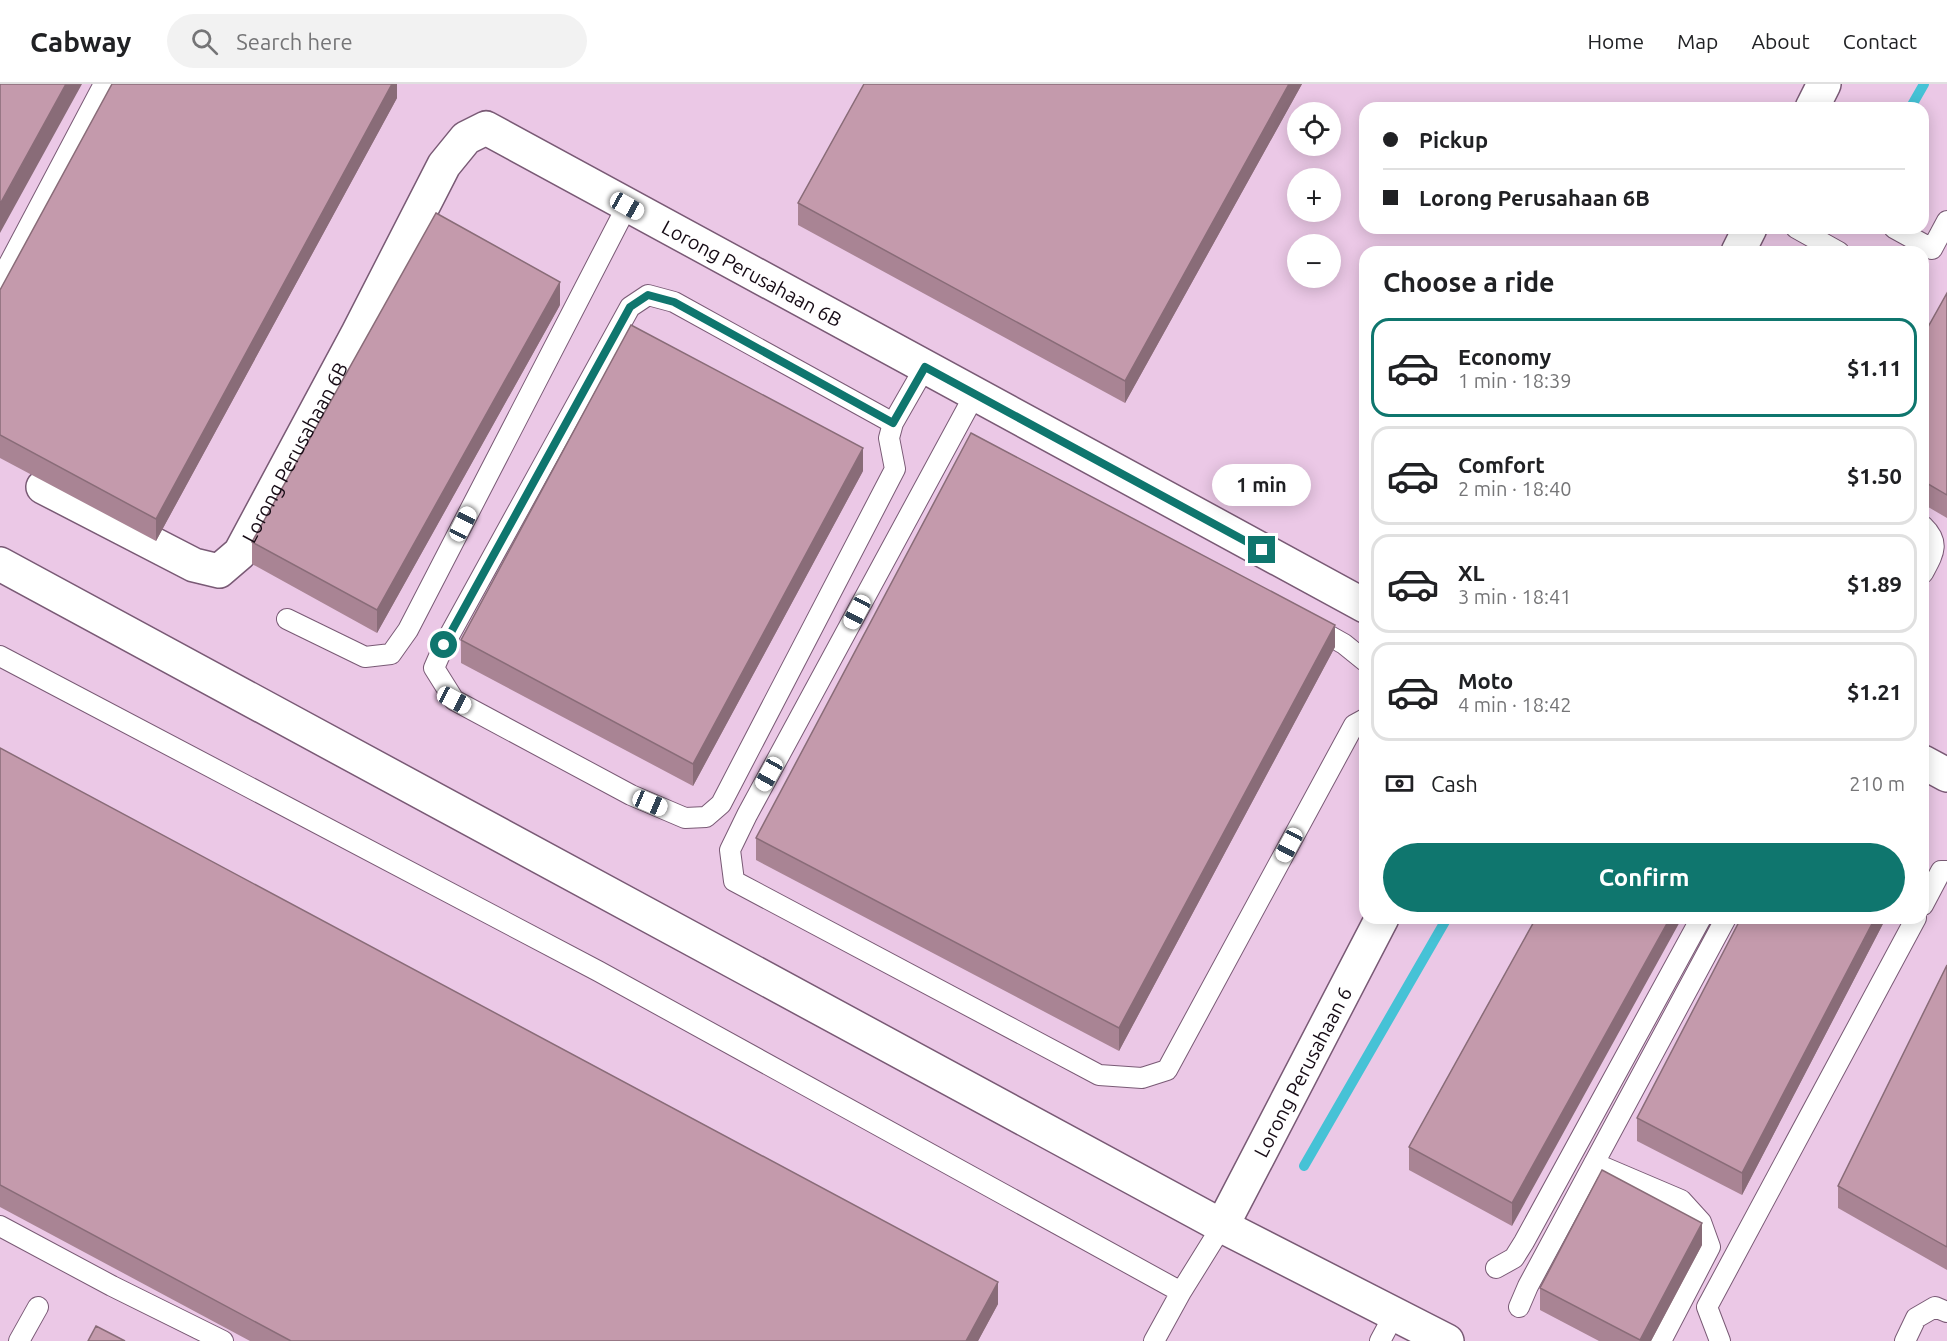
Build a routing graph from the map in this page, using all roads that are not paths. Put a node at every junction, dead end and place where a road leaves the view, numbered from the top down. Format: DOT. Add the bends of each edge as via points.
graph roads {
  1 [pos="104,84"];
  2 [pos="1824,84"];
  3 [pos="1815,102"];
  4 [pos="627,206"];
  5 [pos="1947,221"];
  6 [pos="1807,234"];
  7 [pos="1901,234"];
  8 [pos="1828,246"];
  9 [pos="1915,246"];
  10 [pos="1929,252"];
  11 [pos="0,281"];
  12 [pos="925,367"];
  13 [pos="975,394"];
  14 [pos="893,423"];
  15 [pos="957,428"];
  16 [pos="977,440"];
  17 [pos="43,488"];
  18 [pos="1934,534"];
  19 [pos="1929,562"];
  20 [pos="0,564"];
  21 [pos="1359,603"];
  22 [pos="1291,615"];
  23 [pos="287,619"];
  24 [pos="0,656"];
  25 [pos="1359,656"];
  26 [pos="1359,722"];
  27 [pos="1929,765"];
  28 [pos="1947,775"];
  29 [pos="1947,871"];
  30 [pos="1929,894"];
  31 [pos="1379,924"];
  32 [pos="1698,924"];
  33 [pos="1723,924"];
  34 [pos="1913,924"];
  35 [pos="1594,1163"];
  36 [pos="0,1226"];
  37 [pos="1222,1226"];
  38 [pos="1496,1269"];
  39 [pos="1181,1292"];
  40 [pos="38,1306"];
  41 [pos="1519,1306"];
  42 [pos="1947,1312"];
  43 [pos="1395,1313"];
  44 [pos="19,1341"];
  45 [pos="223,1341"];
  46 [pos="1154,1341"];
  47 [pos="1380,1341"];
  48 [pos="1447,1341"];
  49 [pos="1660,1341"];
  50 [pos="1720,1341"];
  51 [pos="1905,1341"];
  1 -- 11 [label="lane"];
  2 -- 3 [label="street"];
  4 -- 12 [label="street, Lorong Perusahaan 6B"];
  4 -- 17 [label="street, Lorong Perusahaan 6B" via="486,128 466,138 444,165 240,553 219,571 194,565"];
  4 -- 23 [label="lane" via="408,630 391,654 365,657"];
  5 -- 10 [label="lane"];
  6 -- 8 [label="lane"];
  7 -- 9 [label="lane"];
  12 -- 13 [label="street, Lorong Perusahaan 6B"];
  12 -- 14 [label="lane"];
  13 -- 15 [label="lane"];
  13 -- 21 [label="street, Lorong Perusahaan 6B"];
  14 -- 14 [label="lane" via="674,302 648,295 630,307 434,668 454,700 631,795 686,818 706,818 721,804 895,469 889,438"];
  15 -- 16 [label="lane"];
  15 -- 26 [label="lane" via="730,850 734,880 1099,1075 1142,1078 1167,1070 1354,725"];
  18 -- 19 [label="lane" via="1935,550"];
  20 -- 37 [label="street"];
  22 -- 25 [label="lane"];
  24 -- 39 [label="lane" via="598,971"];
  27 -- 28 [label="street"];
  29 -- 30 [label="lane" via="1941,872"];
  31 -- 37 [label="street, Lorong Perusahaan 6"];
  32 -- 38 [label="lane" via="1524,1242 1514,1258"];
  33 -- 35 [label="lane"];
  34 -- 50 [label="lane" via="1707,1306"];
  35 -- 41 [label="lane"];
  35 -- 49 [label="lane" via="1681,1200 1701,1222 1710,1248"];
  36 -- 45 [label="lane"];
  37 -- 39 [label="lane"];
  37 -- 43 [label="street"];
  39 -- 46 [label="lane"];
  40 -- 44 [label="lane"];
  42 -- 51 [label="lane" via="1935,1306 1916,1318"];
  43 -- 47 [label="lane"];
  43 -- 48 [label="street"];
}
